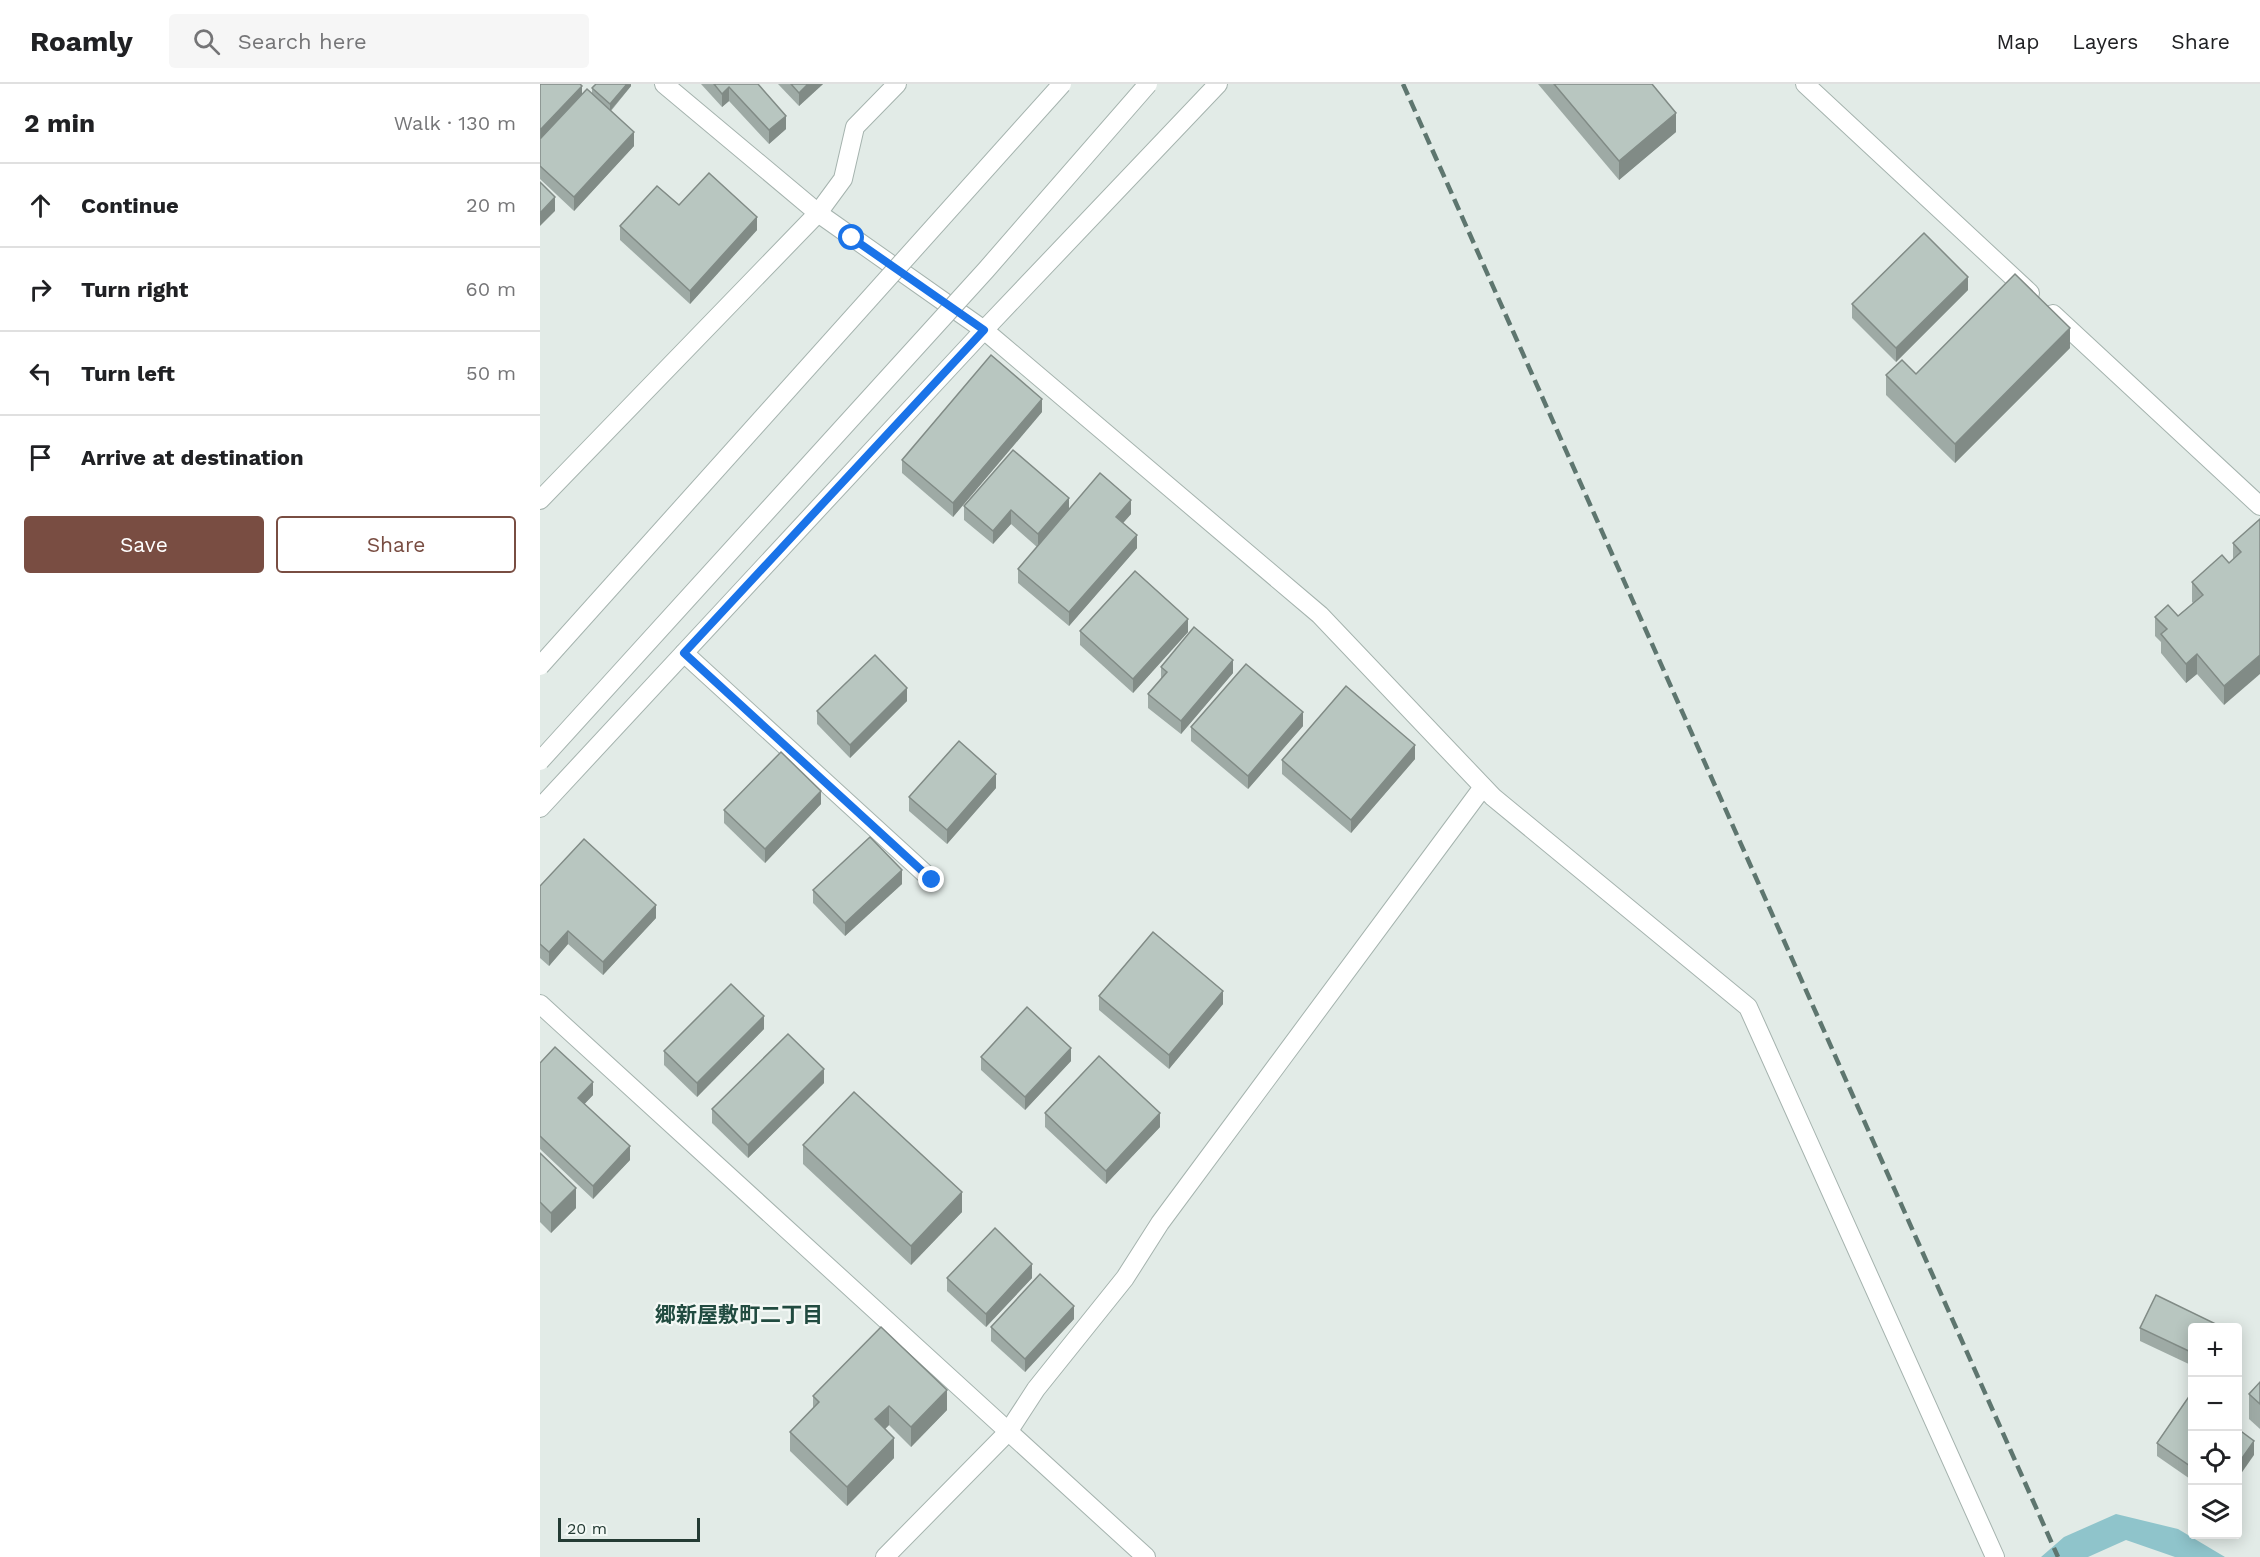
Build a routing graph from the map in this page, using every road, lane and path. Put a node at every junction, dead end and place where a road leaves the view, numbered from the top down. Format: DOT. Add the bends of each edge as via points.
graph roads {
  1 [pos="664,84"];
  2 [pos="897,84"];
  3 [pos="1062,84"];
  4 [pos="1148,84"];
  5 [pos="1218,84"];
  6 [pos="1805,84"];
  7 [pos="818,213"];
  8 [pos="984,330"];
  9 [pos="540,500"];
  10 [pos="2260,506"];
  11 [pos="684,653"];
  12 [pos="540,666"];
  13 [pos="540,761"];
  14 [pos="1483,787"];
  15 [pos="540,808"];
  16 [pos="932,880"];
  17 [pos="540,1004"];
  18 [pos="1008,1432"];
  19 [pos="885,1557"];
  20 [pos="1146,1557"];
  21 [pos="1995,1557"];
  1 -- 7 [label="street"];
  2 -- 7 [label="street" via="855,127 843,179"];
  3 -- 12 [label="street, bridge"];
  4 -- 13 [label="street, bridge" via="986,270"];
  5 -- 8 [label="street"];
  6 -- 10 [label="street"];
  7 -- 8 [label="street"];
  7 -- 9 [label="street"];
  8 -- 11 [label="street"];
  8 -- 14 [label="street" via="1320,615"];
  11 -- 15 [label="street"];
  11 -- 16 [label="street"];
  14 -- 18 [label="street"];
  14 -- 21 [label="street" via="1748,1007"];
  17 -- 18 [label="street"];
  18 -- 19 [label="street"];
  18 -- 20 [label="street"];
}
